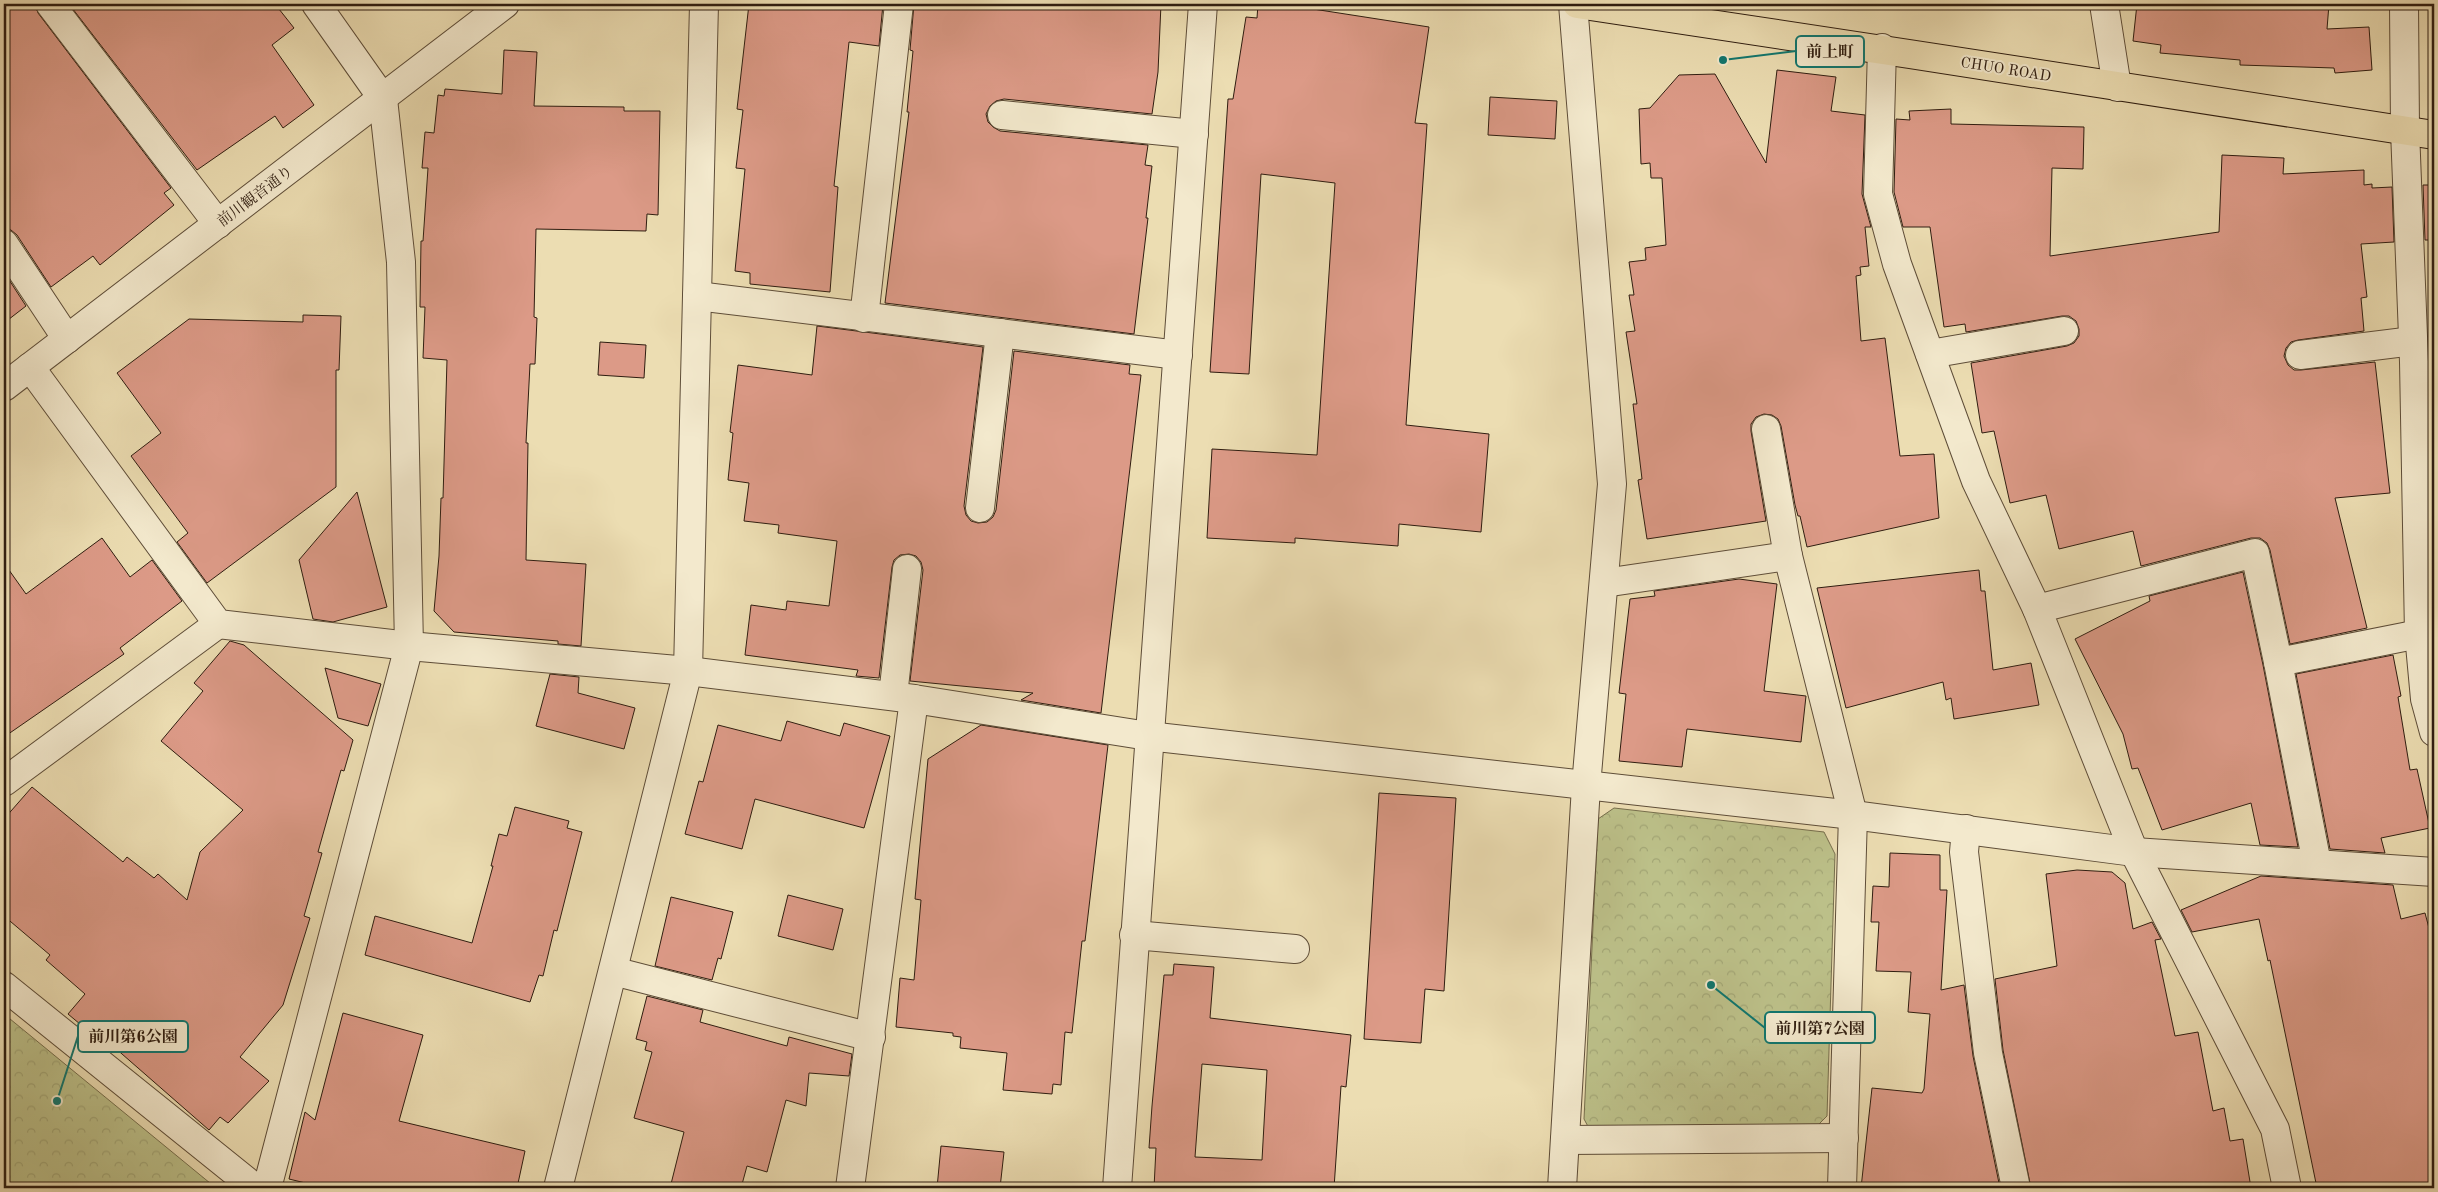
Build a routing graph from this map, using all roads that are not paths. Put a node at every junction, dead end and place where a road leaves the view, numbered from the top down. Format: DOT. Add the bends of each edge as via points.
graph roads {
  1 [pos="50,4"];
  2 [pos="316,4"];
  3 [pos="505,4"];
  4 [pos="704,4"];
  5 [pos="899,4"];
  6 [pos="1203,4"];
  7 [pos="1573,4"];
  8 [pos="1577,4"];
  9 [pos="2104,4"];
  10 [pos="2404,4"];
  11 [pos="1882,48"];
  12 [pos="2117,87"];
  13 [pos="383,99"];
  14 [pos="1002,115"];
  15 [pos="2405,130"];
  16 [pos="1194,134"];
  17 [pos="2434,135"];
  18 [pos="218,224"];
  19 [pos="4,244"];
  20 [pos="697,296"];
  21 [pos="864,318"];
  22 [pos="2064,331"];
  23 [pos="1000,333"];
  24 [pos="67,339"];
  25 [pos="1930,354"];
  26 [pos="2300,354"];
  27 [pos="1178,355"];
  28 [pos="2420,355"];
  29 [pos="30,367"];
  30 [pos="4,387"];
  31 [pos="1766,429"];
  32 [pos="980,508"];
  33 [pos="2425,516"];
  34 [pos="1788,556"];
  35 [pos="908,569"];
  36 [pos="1604,583"];
  37 [pos="2036,609"];
  38 [pos="218,624"];
  39 [pos="2419,634"];
  40 [pos="409,646"];
  41 [pos="2278,662"];
  42 [pos="688,671"];
  43 [pos="904,697"];
  44 [pos="2434,732"];
  45 [pos="1148,736"];
  46 [pos="4,782"];
  47 [pos="1586,786"];
  48 [pos="1853,815"];
  49 [pos="1966,829"];
  50 [pos="2134,852"];
  51 [pos="2317,864"];
  52 [pos="2434,872"];
  53 [pos="1134,936"];
  54 [pos="1295,949"];
  55 [pos="613,971"];
  56 [pos="4,986"];
  57 [pos="871,1037"];
  58 [pos="1844,1138"];
  59 [pos="1565,1140"];
  60 [pos="255,1188"];
  61 [pos="267,1188"];
  62 [pos="558,1188"];
  63 [pos="850,1188"];
  64 [pos="1117,1188"];
  65 [pos="1562,1188"];
  66 [pos="1842,1188"];
  67 [pos="2016,1188"];
  68 [pos="2287,1188"];
  1 -- 18 [label="street"];
  2 -- 13 [label="street"];
  3 -- 13 [label="street, 前川観音通り"];
  4 -- 20 [label="street"];
  5 -- 21 [label="street"];
  6 -- 16 [label="street"];
  7 -- 36 [label="street" via="1612,484"];
  8 -- 11 [label="main road, CHUO ROAD"];
  9 -- 12 [label="street"];
  10 -- 15 [label="street"];
  11 -- 12 [label="main road, CHUO ROAD"];
  11 -- 25 [label="street" via="1878,194 1897,264"];
  12 -- 15 [label="main road, CHUO ROAD"];
  13 -- 18 [label="street, 前川観音通り"];
  13 -- 40 [label="street" via="401,262"];
  14 -- 16 [label="street"];
  15 -- 17 [label="main road, CHUO ROAD"];
  15 -- 28 [label="street"];
  16 -- 27 [label="street"];
  18 -- 24 [label="street, 前川観音通り"];
  19 -- 24 [label="street"];
  20 -- 21 [label="street"];
  20 -- 42 [label="street"];
  21 -- 23 [label="street"];
  22 -- 25 [label="street"];
  23 -- 27 [label="street"];
  23 -- 32 [label="street"];
  24 -- 29 [label="street, 前川観音通り"];
  25 -- 37 [label="street" via="1976,481"];
  26 -- 28 [label="street"];
  27 -- 45 [label="street"];
  28 -- 33 [label="street"];
  29 -- 30 [label="street, 前川観音通り"];
  29 -- 38 [label="street"];
  31 -- 34 [label="street"];
  33 -- 39 [label="street"];
  34 -- 36 [label="street"];
  34 -- 48 [label="street"];
  35 -- 43 [label="street"];
  36 -- 47 [label="street"];
  37 -- 41 [label="street" via="2255,554"];
  37 -- 50 [label="street"];
  38 -- 40 [label="street"];
  38 -- 46 [label="street"];
  39 -- 41 [label="street"];
  39 -- 44 [label="street" via="2425,699"];
  40 -- 42 [label="street"];
  40 -- 61 [label="street"];
  41 -- 51 [label="street"];
  42 -- 43 [label="street"];
  42 -- 55 [label="street"];
  43 -- 45 [label="street"];
  43 -- 57 [label="street"];
  45 -- 47 [label="street"];
  45 -- 53 [label="street"];
  47 -- 48 [label="street"];
  47 -- 59 [label="street"];
  48 -- 49 [label="street"];
  48 -- 58 [label="street"];
  49 -- 50 [label="street"];
  49 -- 67 [label="street" via="1964,852 1988,1053"];
  50 -- 51 [label="street"];
  50 -- 68 [label="street" via="2275,1129"];
  51 -- 52 [label="street"];
  53 -- 54 [label="street"];
  53 -- 64 [label="street"];
  55 -- 57 [label="street"];
  55 -- 62 [label="street"];
  56 -- 60 [label="street"];
  57 -- 63 [label="street"];
  58 -- 59 [label="street"];
  58 -- 66 [label="street"];
  59 -- 65 [label="street"];
}
